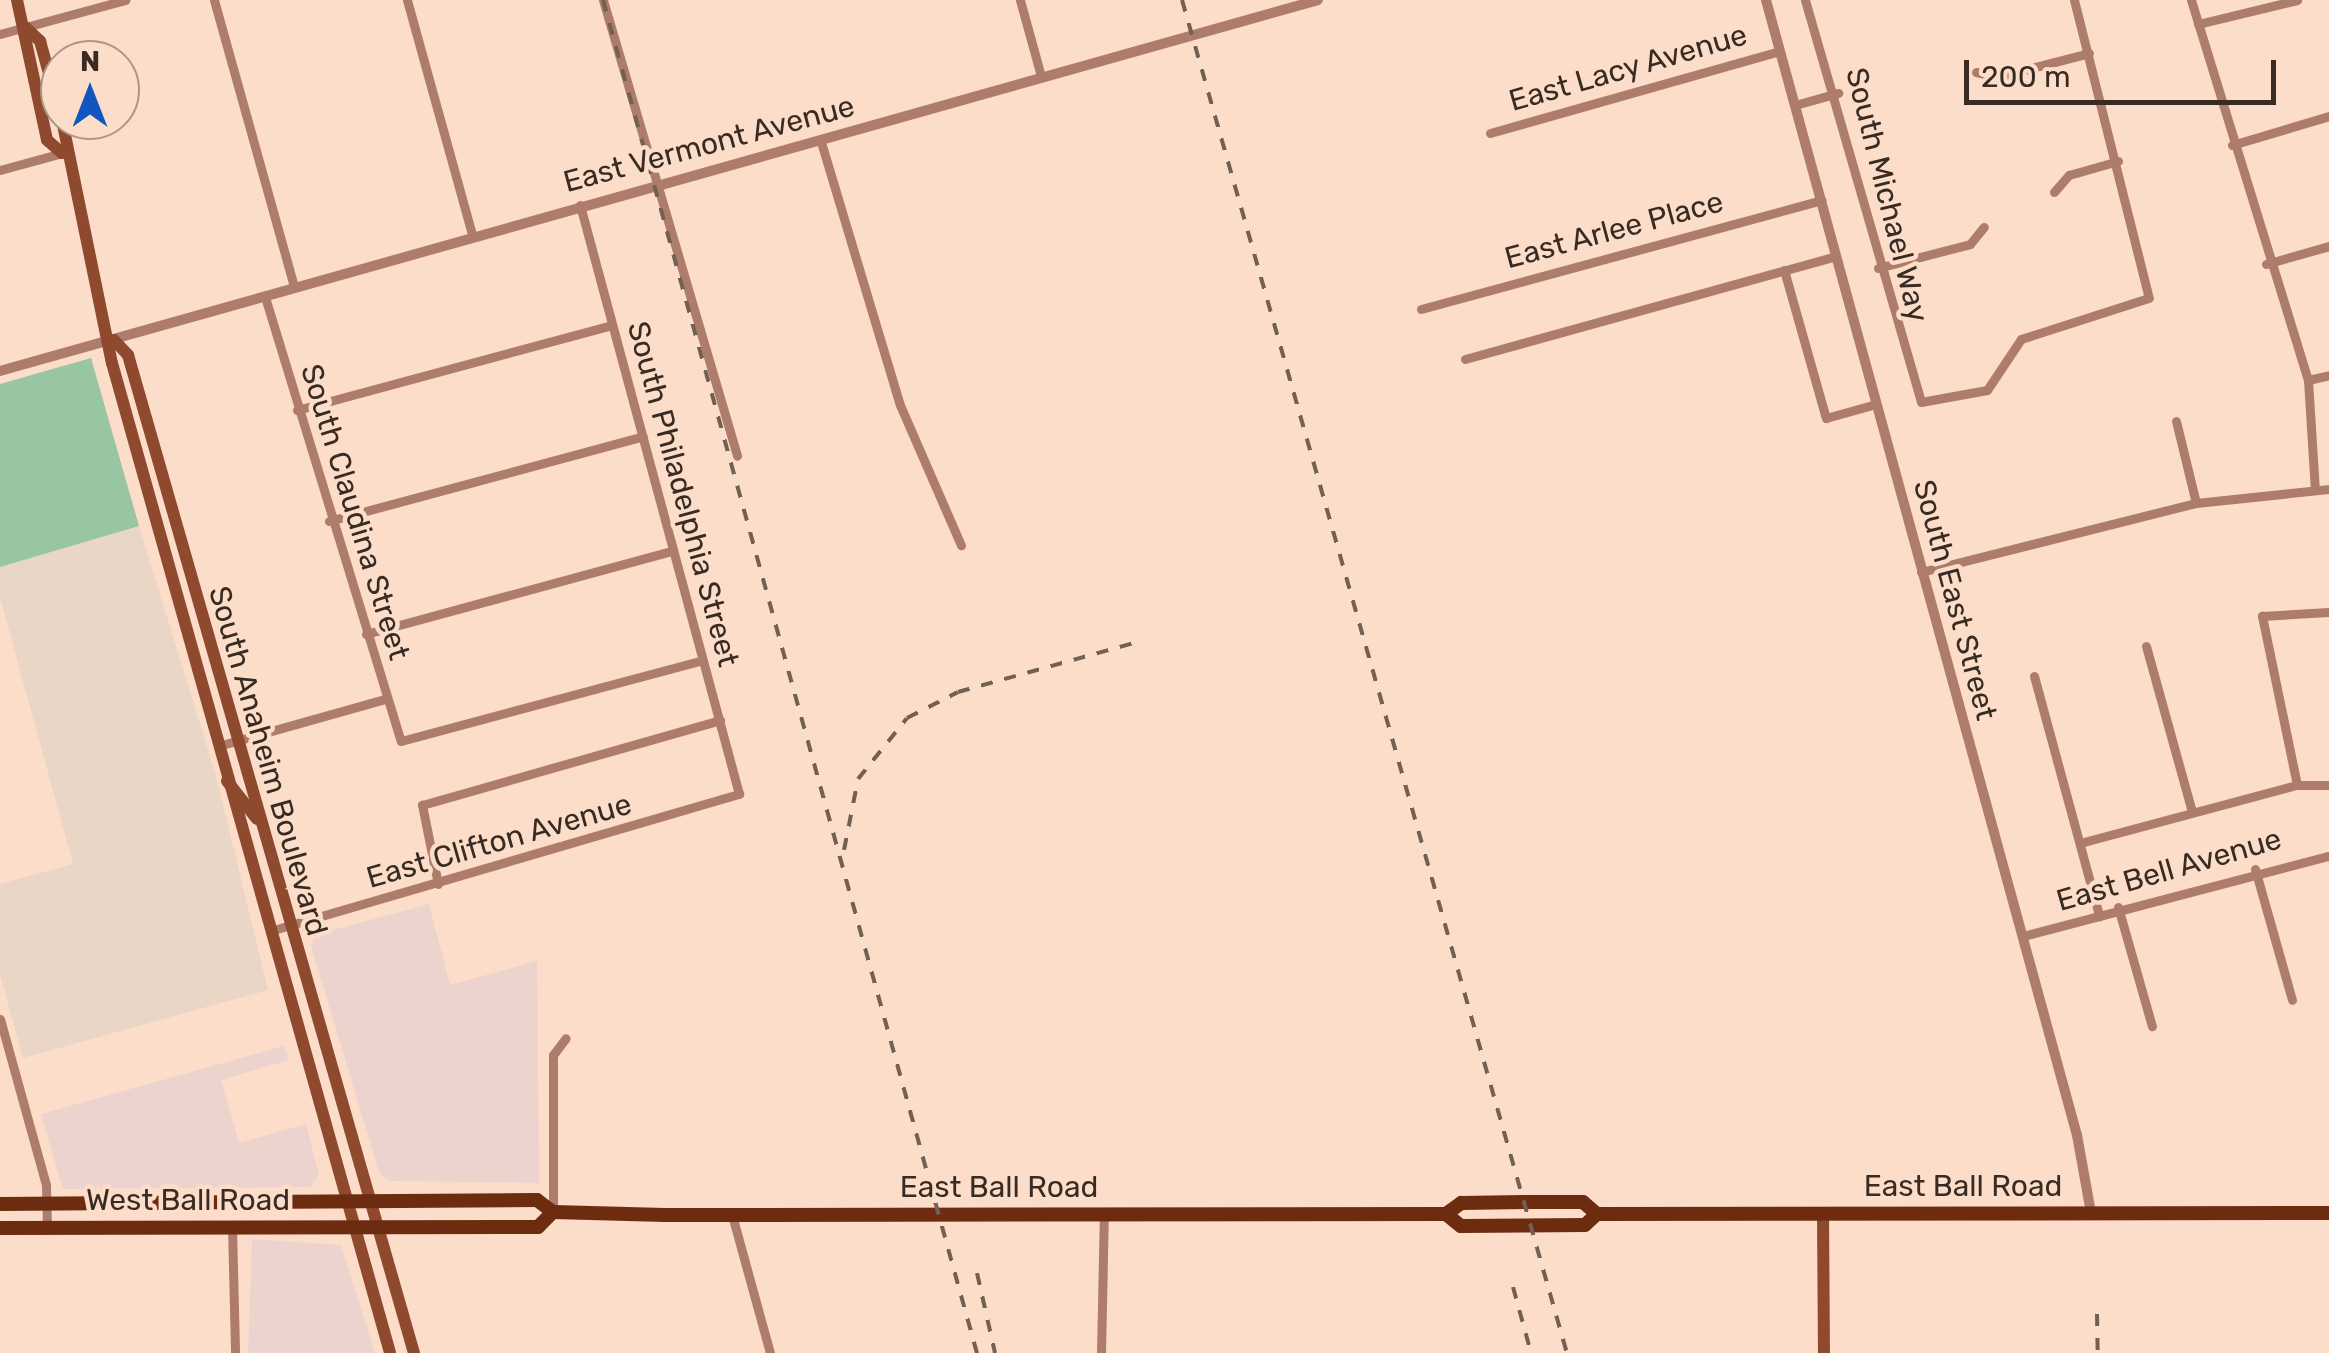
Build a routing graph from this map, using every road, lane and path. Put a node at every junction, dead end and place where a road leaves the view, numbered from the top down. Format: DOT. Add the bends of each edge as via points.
graph roads {
  1 [pos="18,0"];
  2 [pos="125,0"];
  3 [pos="214,0"];
  4 [pos="407,0"];
  5 [pos="604,0"];
  6 [pos="1020,0"];
  7 [pos="1315,0"];
  8 [pos="1766,0"];
  9 [pos="1804,0"];
  10 [pos="2074,0"];
  11 [pos="2192,0"];
  12 [pos="2297,0"];
  13 [pos="2198,24"];
  14 [pos="25,28"];
  15 [pos="0,34"];
  16 [pos="40,41"];
  17 [pos="1780,51"];
  18 [pos="2089,53"];
  19 [pos="1976,72"];
  20 [pos="1042,76"];
  21 [pos="1838,93"];
  22 [pos="1795,106"];
  23 [pos="2329,116"];
  24 [pos="1490,133"];
  25 [pos="62,140"];
  26 [pos="822,142"];
  27 [pos="2232,145"];
  28 [pos="62,153"];
  29 [pos="2118,161"];
  30 [pos="0,170"];
  31 [pos="653,184"];
  32 [pos="2054,192"];
  33 [pos="1821,200"];
  34 [pos="580,205"];
  35 [pos="1984,227"];
  36 [pos="472,234"];
  37 [pos="2329,246"];
  38 [pos="1836,256"];
  39 [pos="2266,264"];
  40 [pos="1878,268"];
  41 [pos="1784,270"];
  42 [pos="294,288"];
  43 [pos="265,297"];
  44 [pos="2149,298"];
  45 [pos="2160,302"];
  46 [pos="1421,309"];
  47 [pos="612,325"];
  48 [pos="114,340"];
  49 [pos="1465,359"];
  50 [pos="0,371"];
  51 [pos="2329,375"];
  52 [pos="2308,380"];
  53 [pos="1876,404"];
  54 [pos="297,410"];
  55 [pos="2176,421"];
  56 [pos="643,436"];
  57 [pos="737,456"];
  58 [pos="2315,490"];
  59 [pos="2329,490"];
  60 [pos="2196,503"];
  61 [pos="329,521"];
  62 [pos="961,544"];
  63 [pos="671,551"];
  64 [pos="1922,572"];
  65 [pos="2329,612"];
  66 [pos="366,634"];
  67 [pos="2146,646"];
  68 [pos="700,661"];
  69 [pos="2034,676"];
  70 [pos="385,698"];
  71 [pos="720,720"];
  72 [pos="235,739"];
  73 [pos="218,746"];
  74 [pos="227,781"];
  75 [pos="2297,784"];
  76 [pos="2329,785"];
  77 [pos="739,794"];
  78 [pos="2192,812"];
  79 [pos="257,819"];
  80 [pos="2080,843"];
  81 [pos="2329,856"];
  82 [pos="2255,869"];
  83 [pos="438,884"];
  84 [pos="2118,907"];
  85 [pos="2099,916"];
  86 [pos="287,926"];
  87 [pos="270,931"];
  88 [pos="2023,936"];
  89 [pos="2292,1000"];
  90 [pos="0,1019"];
  91 [pos="2152,1026"];
  92 [pos="566,1038"];
  93 [pos="343,1200"];
  94 [pos="368,1200"];
  95 [pos="0,1204"];
  96 [pos="47,1204"];
  97 [pos="553,1212"];
  98 [pos="2091,1213"];
  99 [pos="2329,1213"];
  100 [pos="1104,1214"];
  101 [pos="1446,1214"];
  102 [pos="1597,1214"];
  103 [pos="1823,1214"];
  104 [pos="732,1215"];
  105 [pos="375,1226"];
  106 [pos="232,1227"];
  107 [pos="350,1227"];
  108 [pos="0,1228"];
  109 [pos="47,1228"];
  110 [pos="234,1353"];
  111 [pos="390,1353"];
  112 [pos="414,1353"];
  113 [pos="770,1353"];
  114 [pos="1102,1353"];
  115 [pos="1824,1353"];
  1 -- 14 [label="main road, South Anaheim Boulevard"];
  2 -- 14 [label="street"];
  3 -- 42 [label="street"];
  4 -- 36 [label="street"];
  5 -- 31 [label="street"];
  6 -- 20 [label="street"];
  7 -- 20 [label="street, East Vermont Avenue"];
  8 -- 17 [label="street, South East Street"];
  9 -- 21 [label="street, South Michael Way"];
  10 -- 18 [label="street"];
  11 -- 13 [label="street"];
  12 -- 13 [label="street"];
  13 -- 27 [label="street"];
  14 -- 15 [label="street"];
  14 -- 16 [label="main road, South Anaheim Boulevard"];
  14 -- 28 [label="main road, South Anaheim Boulevard" via="47,140"];
  17 -- 22 [label="street, South East Street"];
  17 -- 24 [label="street, East Lacy Avenue"];
  18 -- 19 [label="street" via="1997,78"];
  18 -- 29 [label="street"];
  20 -- 26 [label="street, East Vermont Avenue"];
  21 -- 22 [label="street"];
  21 -- 40 [label="street, South Michael Way"];
  22 -- 33 [label="street, South East Street"];
  23 -- 27 [label="street"];
  25 -- 28 [label="main road, South Anaheim Boulevard"];
  26 -- 31 [label="street, East Vermont Avenue"];
  26 -- 62 [label="street" via="900,405"];
  27 -- 39 [label="street"];
  28 -- 30 [label="street"];
  28 -- 48 [label="main road, South Anaheim Boulevard"];
  29 -- 32 [label="street" via="2069,175"];
  29 -- 44 [label="street"];
  31 -- 34 [label="street, East Vermont Avenue"];
  31 -- 57 [label="street" via="666,198"];
  33 -- 38 [label="street, South East Street"];
  33 -- 46 [label="street, East Arlee Place"];
  34 -- 36 [label="street, East Vermont Avenue"];
  34 -- 47 [label="street, South Philadelphia Street"];
  35 -- 40 [label="street" via="1970,244"];
  36 -- 42 [label="street, East Vermont Avenue"];
  37 -- 39 [label="street"];
  38 -- 41 [label="street"];
  38 -- 53 [label="street, South East Street"];
  39 -- 52 [label="street"];
  40 -- 44 [label="street, South Michael Way" via="1921,402 1996,386 2007,342"];
  41 -- 49 [label="street"];
  41 -- 53 [label="street" via="1826,418"];
  42 -- 43 [label="street, East Vermont Avenue"];
  43 -- 48 [label="street, East Vermont Avenue"];
  43 -- 54 [label="street, South Claudina Street"];
  44 -- 45 [label="street"];
  47 -- 54 [label="street"];
  47 -- 56 [label="street, South Philadelphia Street"];
  48 -- 50 [label="street, East Vermont Avenue"];
  48 -- 72 [label="main road, South Anaheim Boulevard" via="128,355"];
  48 -- 73 [label="main road, South Anaheim Boulevard" via="112,363"];
  51 -- 52 [label="street"];
  52 -- 58 [label="street"];
  53 -- 64 [label="street, South East Street"];
  54 -- 61 [label="street, South Claudina Street"];
  55 -- 60 [label="street"];
  56 -- 61 [label="street"];
  56 -- 63 [label="street, South Philadelphia Street"];
  58 -- 59 [label="street"];
  58 -- 60 [label="street"];
  60 -- 64 [label="street"];
  61 -- 66 [label="street, South Claudina Street"];
  63 -- 66 [label="street"];
  63 -- 68 [label="street, South Philadelphia Street"];
  64 -- 88 [label="street, South East Street"];
  65 -- 75 [label="street" via="2262,616"];
  66 -- 70 [label="street, South Claudina Street"];
  67 -- 78 [label="street"];
  68 -- 70 [label="street, South Claudina Street" via="401,740"];
  68 -- 71 [label="street, South Philadelphia Street"];
  69 -- 80 [label="street"];
  70 -- 72 [label="street"];
  71 -- 77 [label="street, South Philadelphia Street"];
  71 -- 83 [label="street" via="425,804 419,811"];
  72 -- 73 [label="street"];
  72 -- 79 [label="main road, South Anaheim Boulevard"];
  73 -- 74 [label="main road, South Anaheim Boulevard"];
  74 -- 79 [label="main road"];
  74 -- 87 [label="main road, South Anaheim Boulevard"];
  75 -- 76 [label="street"];
  75 -- 78 [label="street"];
  77 -- 83 [label="street, East Clifton Avenue"];
  78 -- 80 [label="street"];
  79 -- 86 [label="main road, South Anaheim Boulevard"];
  80 -- 85 [label="street"];
  81 -- 82 [label="street, East Bell Avenue"];
  82 -- 84 [label="street, East Bell Avenue"];
  82 -- 89 [label="street"];
  83 -- 86 [label="street, East Clifton Avenue"];
  84 -- 85 [label="street, East Bell Avenue"];
  84 -- 91 [label="street"];
  85 -- 88 [label="street, East Bell Avenue"];
  86 -- 87 [label="street, East Clifton Avenue"];
  86 -- 94 [label="main road, South Anaheim Boulevard"];
  87 -- 93 [label="main road, South Anaheim Boulevard"];
  88 -- 98 [label="street, South East Street"];
  90 -- 96 [label="street"];
  92 -- 97 [label="street" via="553,1055"];
  93 -- 94 [label="main road, West Ball Road"];
  93 -- 96 [label="main road, West Ball Road"];
  93 -- 107 [label="main road, South Anaheim Boulevard"];
  94 -- 97 [label="main road, East Ball Road" via="538,1200"];
  94 -- 105 [label="main road, South Anaheim Boulevard"];
  95 -- 96 [label="main road, West Ball Road"];
  96 -- 109 [label="street"];
  97 -- 104 [label="main road, East Ball Road"];
  97 -- 105 [label="main road, East Ball Road" via="538,1227"];
  98 -- 99 [label="main road, East Ball Road"];
  98 -- 103 [label="main road, East Ball Road"];
  100 -- 101 [label="main road, East Ball Road"];
  100 -- 104 [label="main road, East Ball Road"];
  100 -- 114 [label="street"];
  101 -- 102 [label="main road, East Ball Road" via="1462,1203 1583,1202"];
  101 -- 102 [label="main road, East Ball Road" via="1461,1226 1584,1225"];
  102 -- 103 [label="main road, East Ball Road"];
  103 -- 115 [label="main road"];
  104 -- 113 [label="street"];
  105 -- 107 [label="main road, West Ball Road"];
  105 -- 112 [label="main road, South Anaheim Boulevard"];
  106 -- 107 [label="main road, West Ball Road"];
  106 -- 109 [label="main road, West Ball Road"];
  106 -- 110 [label="street"];
  107 -- 111 [label="main road, South Anaheim Boulevard"];
  108 -- 109 [label="main road, West Ball Road"];
}
